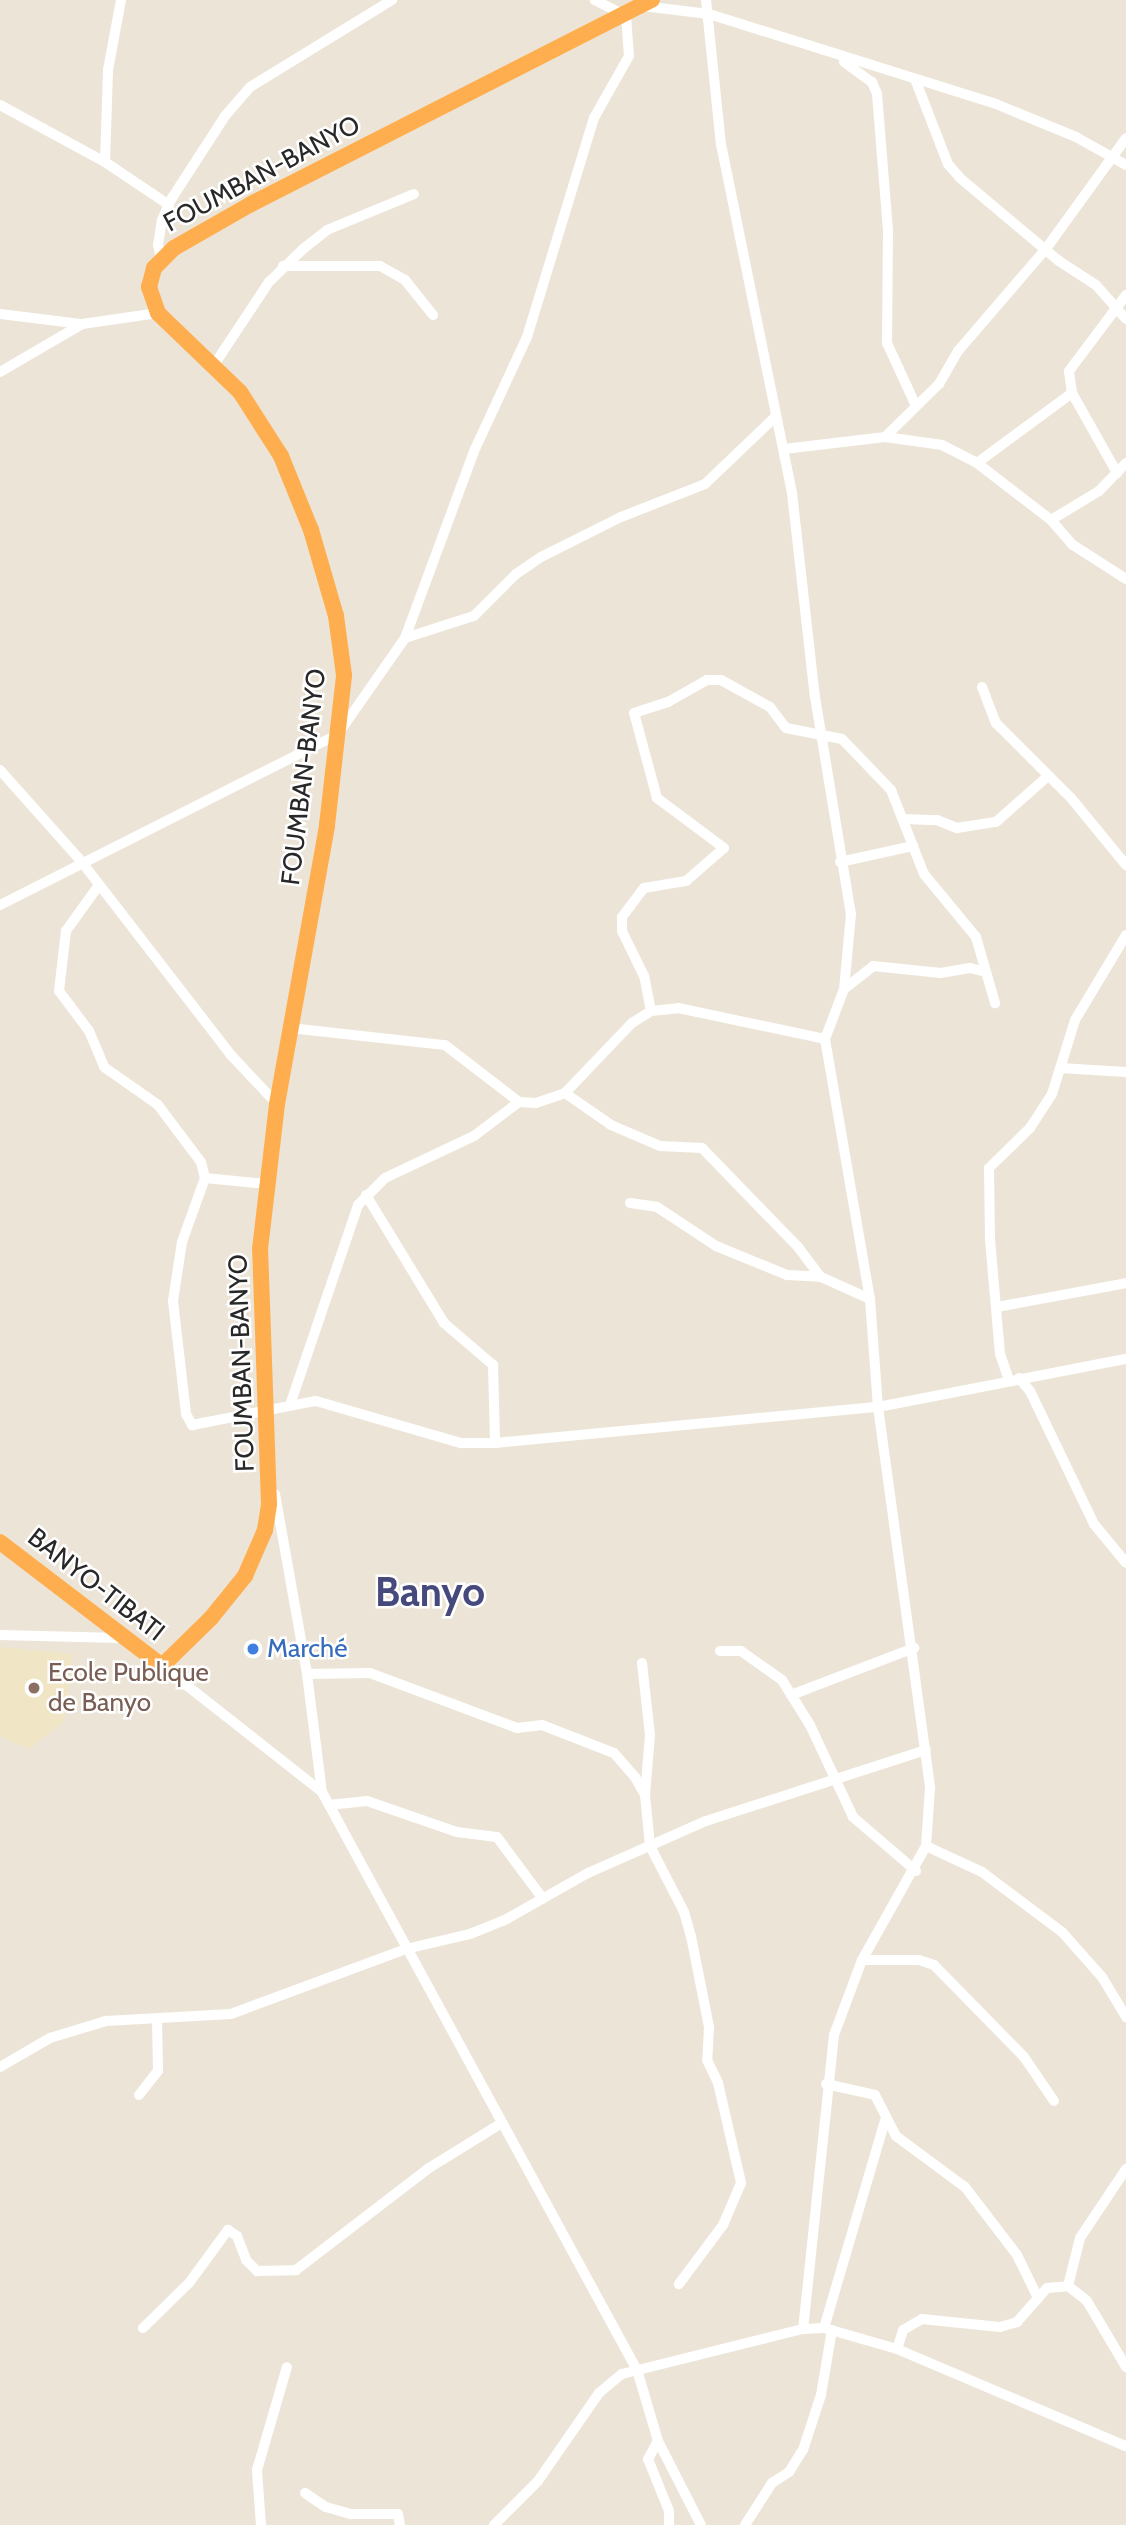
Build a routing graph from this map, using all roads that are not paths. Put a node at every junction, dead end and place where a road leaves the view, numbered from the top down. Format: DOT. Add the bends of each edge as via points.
graph roads {
  1 [pos="121,0"];
  2 [pos="392,0"];
  3 [pos="595,0"];
  4 [pos="706,0"];
  5 [pos="648,3"];
  6 [pos="709,14"];
  7 [pos="626,16"];
  8 [pos="836,57"];
  9 [pos="915,79"];
  10 [pos="0,105"];
  11 [pos="1126,138"];
  12 [pos="1111,155"];
  13 [pos="105,162"];
  14 [pos="1126,164"];
  15 [pos="414,194"];
  16 [pos="169,205"];
  17 [pos="1045,250"];
  18 [pos="161,258"];
  19 [pos="283,266"];
  20 [pos="1126,295"];
  21 [pos="1116,307"];
  22 [pos="158,313"];
  23 [pos="0,314"];
  24 [pos="433,315"];
  25 [pos="1126,319"];
  26 [pos="82,324"];
  27 [pos="214,365"];
  28 [pos="0,372"];
  29 [pos="1072,393"];
  30 [pos="916,406"];
  31 [pos="775,416"];
  32 [pos="885,437"];
  33 [pos="784,449"];
  34 [pos="977,463"];
  35 [pos="1126,463"];
  36 [pos="1117,473"];
  37 [pos="1051,520"];
  38 [pos="1126,579"];
  39 [pos="405,638"];
  40 [pos="982,687"];
  41 [pos="338,734"];
  42 [pos="821,734"];
  43 [pos="0,769"];
  44 [pos="1048,776"];
  45 [pos="903,819"];
  46 [pos="913,846"];
  47 [pos="81,861"];
  48 [pos="841,862"];
  49 [pos="1126,865"];
  50 [pos="99,886"];
  51 [pos="0,905"];
  52 [pos="1126,935"];
  53 [pos="986,972"];
  54 [pos="844,989"];
  55 [pos="995,1003"];
  56 [pos="651,1012"];
  57 [pos="290,1028"];
  58 [pos="825,1039"];
  59 [pos="1060,1068"];
  60 [pos="1126,1072"];
  61 [pos="565,1093"];
  62 [pos="519,1102"];
  63 [pos="277,1104"];
  64 [pos="205,1178"];
  65 [pos="267,1184"];
  66 [pos="366,1195"];
  67 [pos="630,1203"];
  68 [pos="821,1277"];
  69 [pos="1126,1283"];
  70 [pos="870,1299"];
  71 [pos="997,1307"];
  72 [pos="1126,1359"];
  73 [pos="1014,1379"];
  74 [pos="291,1402"];
  75 [pos="878,1407"];
  76 [pos="264,1411"];
  77 [pos="495,1443"];
  78 [pos="272,1478"];
  79 [pos="0,1542"];
  80 [pos="1126,1563"];
  81 [pos="0,1636"];
  82 [pos="121,1638"];
  83 [pos="914,1648"];
  84 [pos="720,1651"];
  85 [pos="642,1663"];
  86 [pos="162,1666"];
  87 [pos="307,1674"];
  88 [pos="791,1695"];
  89 [pos="926,1750"];
  90 [pos="832,1778"];
  91 [pos="322,1792"];
  92 [pos="645,1795"];
  93 [pos="329,1805"];
  94 [pos="650,1846"];
  95 [pos="926,1846"];
  96 [pos="916,1871"];
  97 [pos="543,1899"];
  98 [pos="406,1949"];
  99 [pos="863,1960"];
  100 [pos="1126,2017"];
  101 [pos="157,2020"];
  102 [pos="0,2067"];
  103 [pos="826,2084"];
  104 [pos="139,2095"];
  105 [pos="1054,2101"];
  106 [pos="886,2118"];
  107 [pos="502,2123"];
  108 [pos="1126,2169"];
  109 [pos="680,2284"];
  110 [pos="1068,2286"];
  111 [pos="1038,2298"];
  112 [pos="143,2328"];
  113 [pos="803,2329"];
  114 [pos="828,2329"];
  115 [pos="897,2349"];
  116 [pos="287,2367"];
  117 [pos="1126,2367"];
  118 [pos="636,2370"];
  119 [pos="658,2441"];
  120 [pos="1126,2446"];
  121 [pos="305,2493"];
  122 [pos="261,2525"];
  123 [pos="400,2525"];
  124 [pos="494,2525"];
  125 [pos="669,2525"];
  126 [pos="701,2525"];
  127 [pos="745,2525"];
  1 -- 13 [label="street" via="108,71"];
  2 -- 16 [label="street" via="250,87 218,126"];
  3 -- 7 [label="street"];
  4 -- 6 [label="street"];
  5 -- 6 [label="street"];
  5 -- 7 [label="highway, FOUMBAN-BANYO"];
  6 -- 8 [label="street"];
  6 -- 31 [label="street" via="721,144"];
  7 -- 18 [label="highway, FOUMBAN-BANYO" via="251,204"];
  7 -- 39 [label="street" via="631,43 625,68 594,118 527,337 475,449"];
  8 -- 9 [label="street"];
  8 -- 30 [label="street" via="872,82 877,94 888,230 887,343"];
  9 -- 12 [label="street" via="1033,117"];
  9 -- 17 [label="street" via="948,164"];
  10 -- 13 [label="street"];
  11 -- 12 [label="street"];
  12 -- 14 [label="street"];
  12 -- 17 [label="street"];
  13 -- 16 [label="street"];
  15 -- 19 [label="street" via="327,230"];
  16 -- 18 [label="street" via="158,245"];
  17 -- 21 [label="street" via="1096,285"];
  17 -- 30 [label="street" via="958,351 939,384"];
  18 -- 22 [label="highway, FOUMBAN-BANYO" via="149,287"];
  19 -- 24 [label="street" via="380,266 405,281"];
  19 -- 27 [label="street"];
  20 -- 21 [label="street"];
  21 -- 25 [label="street"];
  21 -- 29 [label="street" via="1069,371"];
  22 -- 26 [label="street"];
  22 -- 27 [label="highway, FOUMBAN-BANYO"];
  23 -- 26 [label="street"];
  26 -- 28 [label="street"];
  27 -- 41 [label="highway, FOUMBAN-BANYO" via="267,432 311,530 342,656"];
  29 -- 34 [label="street"];
  29 -- 36 [label="street"];
  30 -- 32 [label="street"];
  31 -- 33 [label="street"];
  31 -- 39 [label="street" via="705,484 621,517 541,557 516,574 474,616"];
  32 -- 33 [label="street"];
  32 -- 34 [label="street" via="933,442"];
  33 -- 42 [label="street" via="809,609"];
  34 -- 37 [label="street"];
  35 -- 36 [label="street"];
  36 -- 37 [label="street" via="1099,491"];
  37 -- 38 [label="street" via="1073,545"];
  39 -- 41 [label="street"];
  40 -- 44 [label="street" via="991,716"];
  41 -- 47 [label="street"];
  41 -- 57 [label="highway, FOUMBAN-BANYO" via="327,825"];
  42 -- 45 [label="street" via="842,739 867,764 891,790"];
  42 -- 48 [label="street"];
  42 -- 56 [label="street" via="786,728 769,707 721,680 707,680 667,702 634,713 657,798 724,848 686,881 644,888 622,917 622,931 644,976"];
  43 -- 47 [label="street"];
  44 -- 45 [label="street" via="996,822 957,828 937,820"];
  44 -- 49 [label="street"];
  45 -- 46 [label="street"];
  46 -- 48 [label="street"];
  46 -- 53 [label="street" via="924,874 976,937"];
  47 -- 50 [label="street"];
  47 -- 51 [label="street"];
  48 -- 54 [label="street" via="851,914"];
  50 -- 63 [label="street" via="230,1055"];
  50 -- 64 [label="street" via="66,931 59,991 89,1031 104,1067 159,1105 174,1121 201,1163"];
  52 -- 59 [label="street" via="1078,1013"];
  53 -- 54 [label="street" via="971,968 941,973 873,965"];
  53 -- 55 [label="street"];
  54 -- 58 [label="street"];
  56 -- 58 [label="street" via="678,1008"];
  56 -- 61 [label="street" via="632,1023"];
  57 -- 62 [label="street" via="445,1045"];
  57 -- 63 [label="highway, FOUMBAN-BANYO"];
  58 -- 70 [label="street"];
  59 -- 60 [label="street"];
  59 -- 71 [label="street" via="1052,1094 1030,1128 989,1168"];
  61 -- 62 [label="street" via="536,1103"];
  61 -- 68 [label="street" via="611,1125 660,1146 702,1148"];
  62 -- 66 [label="street" via="474,1136 401,1169"];
  63 -- 65 [label="highway, FOUMBAN-BANYO"];
  64 -- 65 [label="street"];
  64 -- 76 [label="street" via="182,1242 173,1301 186,1414 196,1426"];
  65 -- 76 [label="highway, FOUMBAN-BANYO" via="259,1284"];
  66 -- 74 [label="street" via="345,1235"];
  66 -- 77 [label="street" via="444,1323 493,1365"];
  67 -- 68 [label="street" via="657,1207 716,1246 788,1275"];
  68 -- 70 [label="street"];
  69 -- 71 [label="street"];
  70 -- 75 [label="street"];
  71 -- 73 [label="street" via="1000,1354"];
  72 -- 73 [label="street"];
  73 -- 75 [label="street"];
  73 -- 80 [label="street" via="1030,1391 1094,1524"];
  74 -- 76 [label="street"];
  74 -- 77 [label="street" via="316,1401 461,1443"];
  75 -- 77 [label="street"];
  75 -- 83 [label="street"];
  76 -- 78 [label="highway, FOUMBAN-BANYO"];
  78 -- 86 [label="highway, FOUMBAN-BANYO" via="265,1530 245,1576"];
  78 -- 87 [label="street"];
  79 -- 82 [label="highway, BANYO-TIBATI"];
  81 -- 82 [label="street"];
  82 -- 86 [label="highway, BANYO-TIBATI"];
  83 -- 88 [label="street"];
  83 -- 89 [label="street"];
  84 -- 88 [label="street" via="750,1656 774,1672"];
  85 -- 92 [label="street" via="650,1735"];
  86 -- 91 [label="street"];
  87 -- 91 [label="street"];
  87 -- 92 [label="street" via="370,1673 517,1728 542,1725 591,1741 614,1753"];
  88 -- 90 [label="street" via="823,1751"];
  89 -- 90 [label="street"];
  89 -- 95 [label="street" via="930,1814"];
  90 -- 94 [label="street"];
  90 -- 96 [label="street" via="862,1826"];
  91 -- 93 [label="street"];
  92 -- 94 [label="street"];
  93 -- 97 [label="street" via="368,1801 457,1832 497,1837"];
  93 -- 98 [label="street"];
  94 -- 97 [label="street"];
  94 -- 109 [label="street" via="684,1912 691,1936 709,2028 708,2060 718,2083 741,2183 723,2225"];
  95 -- 96 [label="street"];
  95 -- 100 [label="street" via="982,1872 1062,1932 1102,1976"];
  96 -- 99 [label="street"];
  97 -- 98 [label="street" via="470,1934"];
  98 -- 101 [label="street" via="231,2014"];
  98 -- 107 [label="street"];
  99 -- 103 [label="street" via="839,2014"];
  99 -- 105 [label="street" via="919,1960 934,1965 1024,2057"];
  101 -- 102 [label="street" via="106,2021 50,2038"];
  101 -- 104 [label="street" via="158,2071"];
  103 -- 106 [label="street" via="875,2095"];
  103 -- 113 [label="street"];
  106 -- 111 [label="street" via="896,2136 965,2187 1017,2255"];
  106 -- 114 [label="street"];
  107 -- 112 [label="street" via="429,2168 296,2270 257,2272 246,2260 237,2236 228,2230 190,2283"];
  107 -- 118 [label="street"];
  108 -- 110 [label="street" via="1080,2238"];
  110 -- 111 [label="street" via="1047,2288"];
  110 -- 117 [label="street" via="1087,2301"];
  111 -- 115 [label="street" via="1017,2322 1000,2327 922,2319 903,2330"];
  113 -- 114 [label="street"];
  113 -- 118 [label="street"];
  114 -- 115 [label="street"];
  114 -- 127 [label="street" via="821,2395 803,2449 789,2472 772,2483"];
  115 -- 120 [label="street"];
  116 -- 122 [label="street" via="257,2469"];
  118 -- 119 [label="street"];
  118 -- 124 [label="street" via="622,2374 599,2393 538,2481"];
  119 -- 125 [label="street" via="648,2459 669,2511"];
  119 -- 126 [label="street"];
  121 -- 123 [label="street" via="326,2507 351,2514 398,2514"];
}
